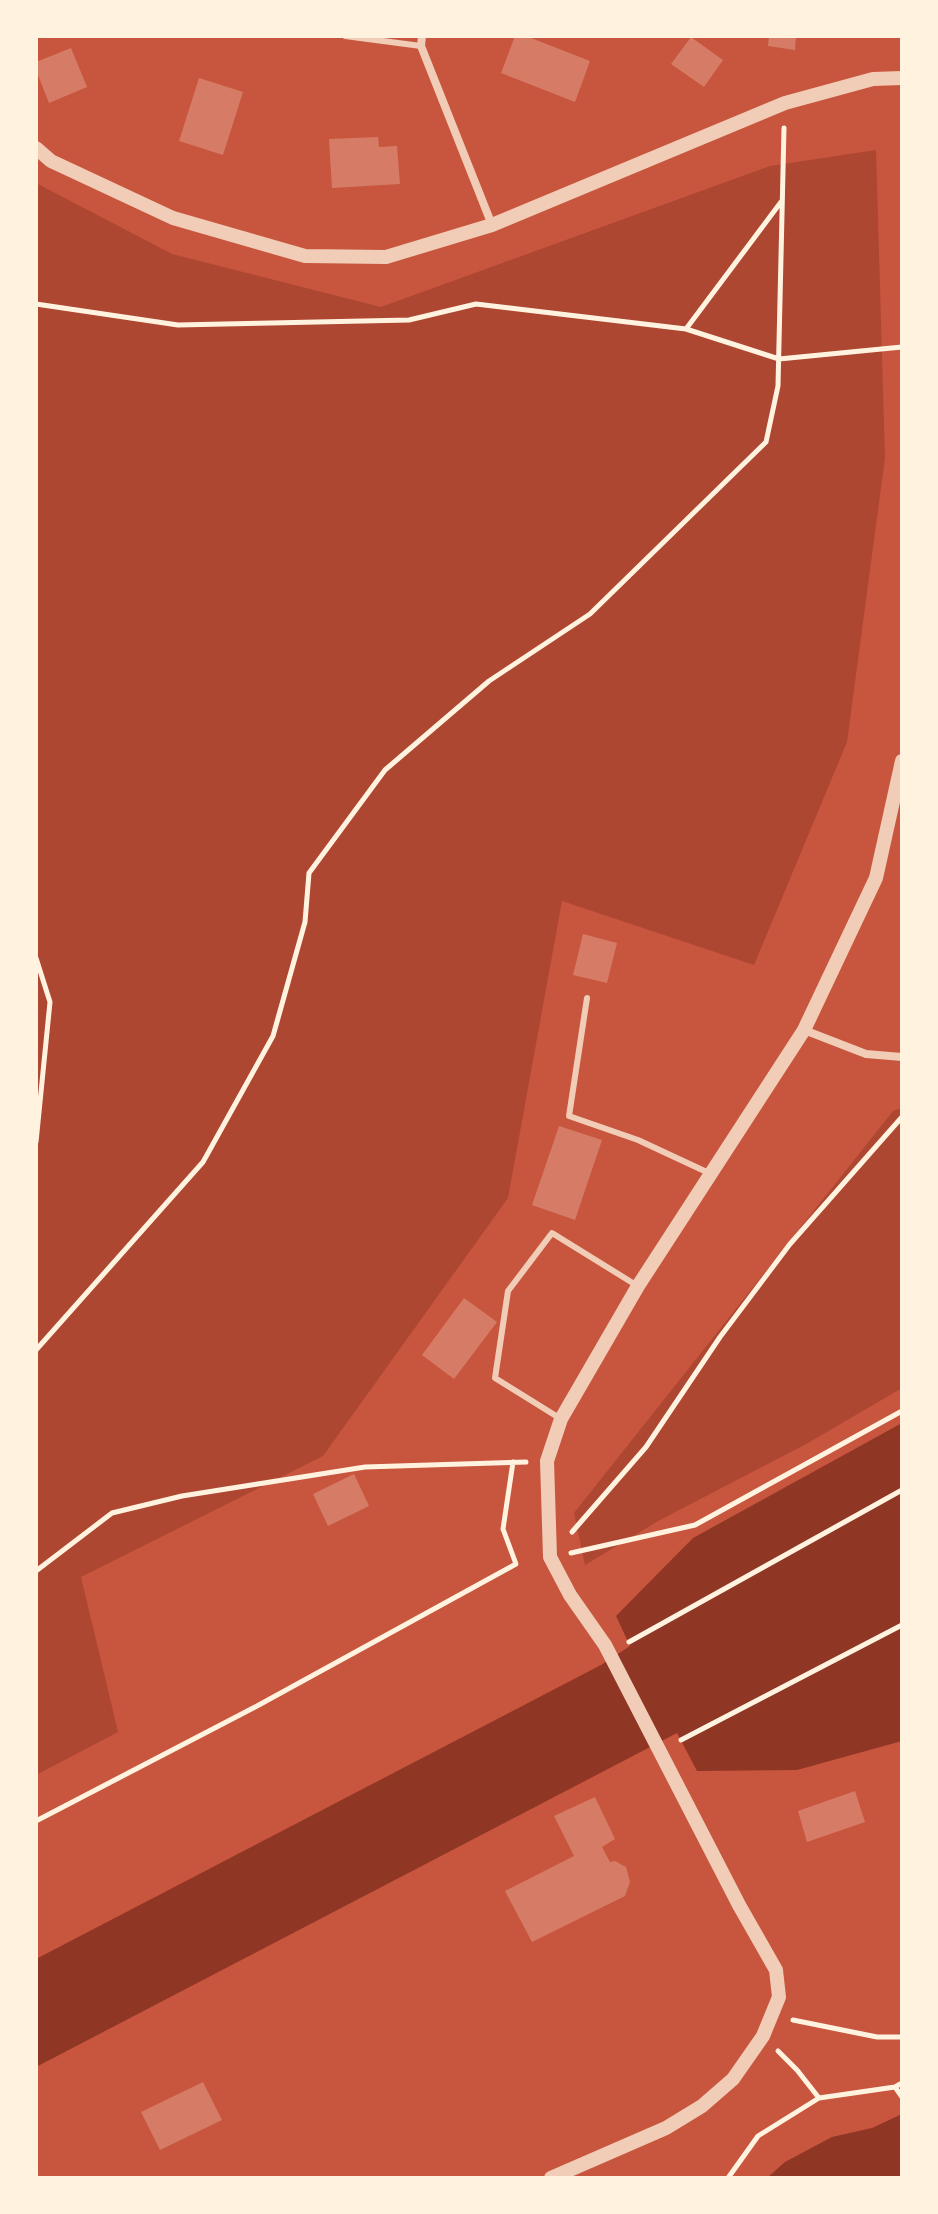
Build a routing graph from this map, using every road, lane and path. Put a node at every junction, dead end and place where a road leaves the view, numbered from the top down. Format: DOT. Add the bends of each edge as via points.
graph roads {
  1 [pos="345,36"];
  2 [pos="421,41"];
  3 [pos="902,78"];
  4 [pos="785,103"];
  5 [pos="36,148"];
  6 [pos="782,200"];
  7 [pos="492,225"];
  8 [pos="36,304"];
  9 [pos="686,329"];
  10 [pos="902,347"];
  11 [pos="779,359"];
  12 [pos="902,761"];
  13 [pos="36,958"];
  14 [pos="587,998"];
  15 [pos="804,1030"];
  16 [pos="902,1057"];
  17 [pos="902,1117"];
  18 [pos="36,1142"];
  19 [pos="711,1174"];
  20 [pos="638,1286"];
  21 [pos="36,1350"];
  22 [pos="902,1411"];
  23 [pos="561,1419"];
  24 [pos="547,1461"];
  25 [pos="513,1462"];
  26 [pos="902,1490"];
  27 [pos="550,1557"];
  28 [pos="36,1571"];
  29 [pos="902,1625"];
  30 [pos="629,1642"];
  31 [pos="681,1740"];
  32 [pos="36,1821"];
  33 [pos="772,2015"];
  34 [pos="763,2036"];
  35 [pos="902,2037"];
  36 [pos="902,2083"];
  37 [pos="895,2087"];
  38 [pos="902,2097"];
  39 [pos="819,2098"];
  40 [pos="551,2178"];
  41 [pos="728,2178"];
  1 -- 2 [label="lane"];
  2 -- 7 [label="street"];
  3 -- 4 [label="street" via="873,79"];
  4 -- 6 [label="path"];
  4 -- 7 [label="street"];
  5 -- 7 [label="street" via="51,161 173,218 305,256 386,257"];
  6 -- 9 [label="path"];
  6 -- 11 [label="path"];
  8 -- 9 [label="path" via="178,325 409,320 476,304"];
  9 -- 11 [label="path"];
  10 -- 11 [label="path"];
  11 -- 21 [label="path" via="766,442 590,614 489,681 385,770 309,873 305,922 273,1036 203,1162"];
  12 -- 15 [label="street" via="876,878"];
  13 -- 18 [label="path" via="50,1002"];
  14 -- 19 [label="lane" via="569,1116"];
  15 -- 16 [label="street" via="866,1054"];
  15 -- 19 [label="street"];
  17 -- 27 [label="path" via="790,1244 646,1447"];
  19 -- 20 [label="street"];
  20 -- 23 [label="street"];
  20 -- 23 [label="lane" via="552,1233 508,1291 495,1378"];
  22 -- 27 [label="path" via="695,1525"];
  23 -- 24 [label="street"];
  24 -- 25 [label="path"];
  24 -- 27 [label="street"];
  25 -- 28 [label="path" via="365,1467 182,1496 112,1513"];
  25 -- 32 [label="path" via="503,1529 516,1564"];
  26 -- 30 [label="path"];
  27 -- 33 [label="street" via="605,1645 776,1970 779,1997"];
  29 -- 31 [label="path"];
  33 -- 34 [label="street"];
  33 -- 35 [label="path"];
  34 -- 39 [label="path"];
  34 -- 40 [label="street" via="733,2079 702,2106 666,2128"];
  36 -- 37 [label="path"];
  37 -- 38 [label="path"];
  37 -- 39 [label="path"];
  39 -- 41 [label="path" via="758,2136"];
}
